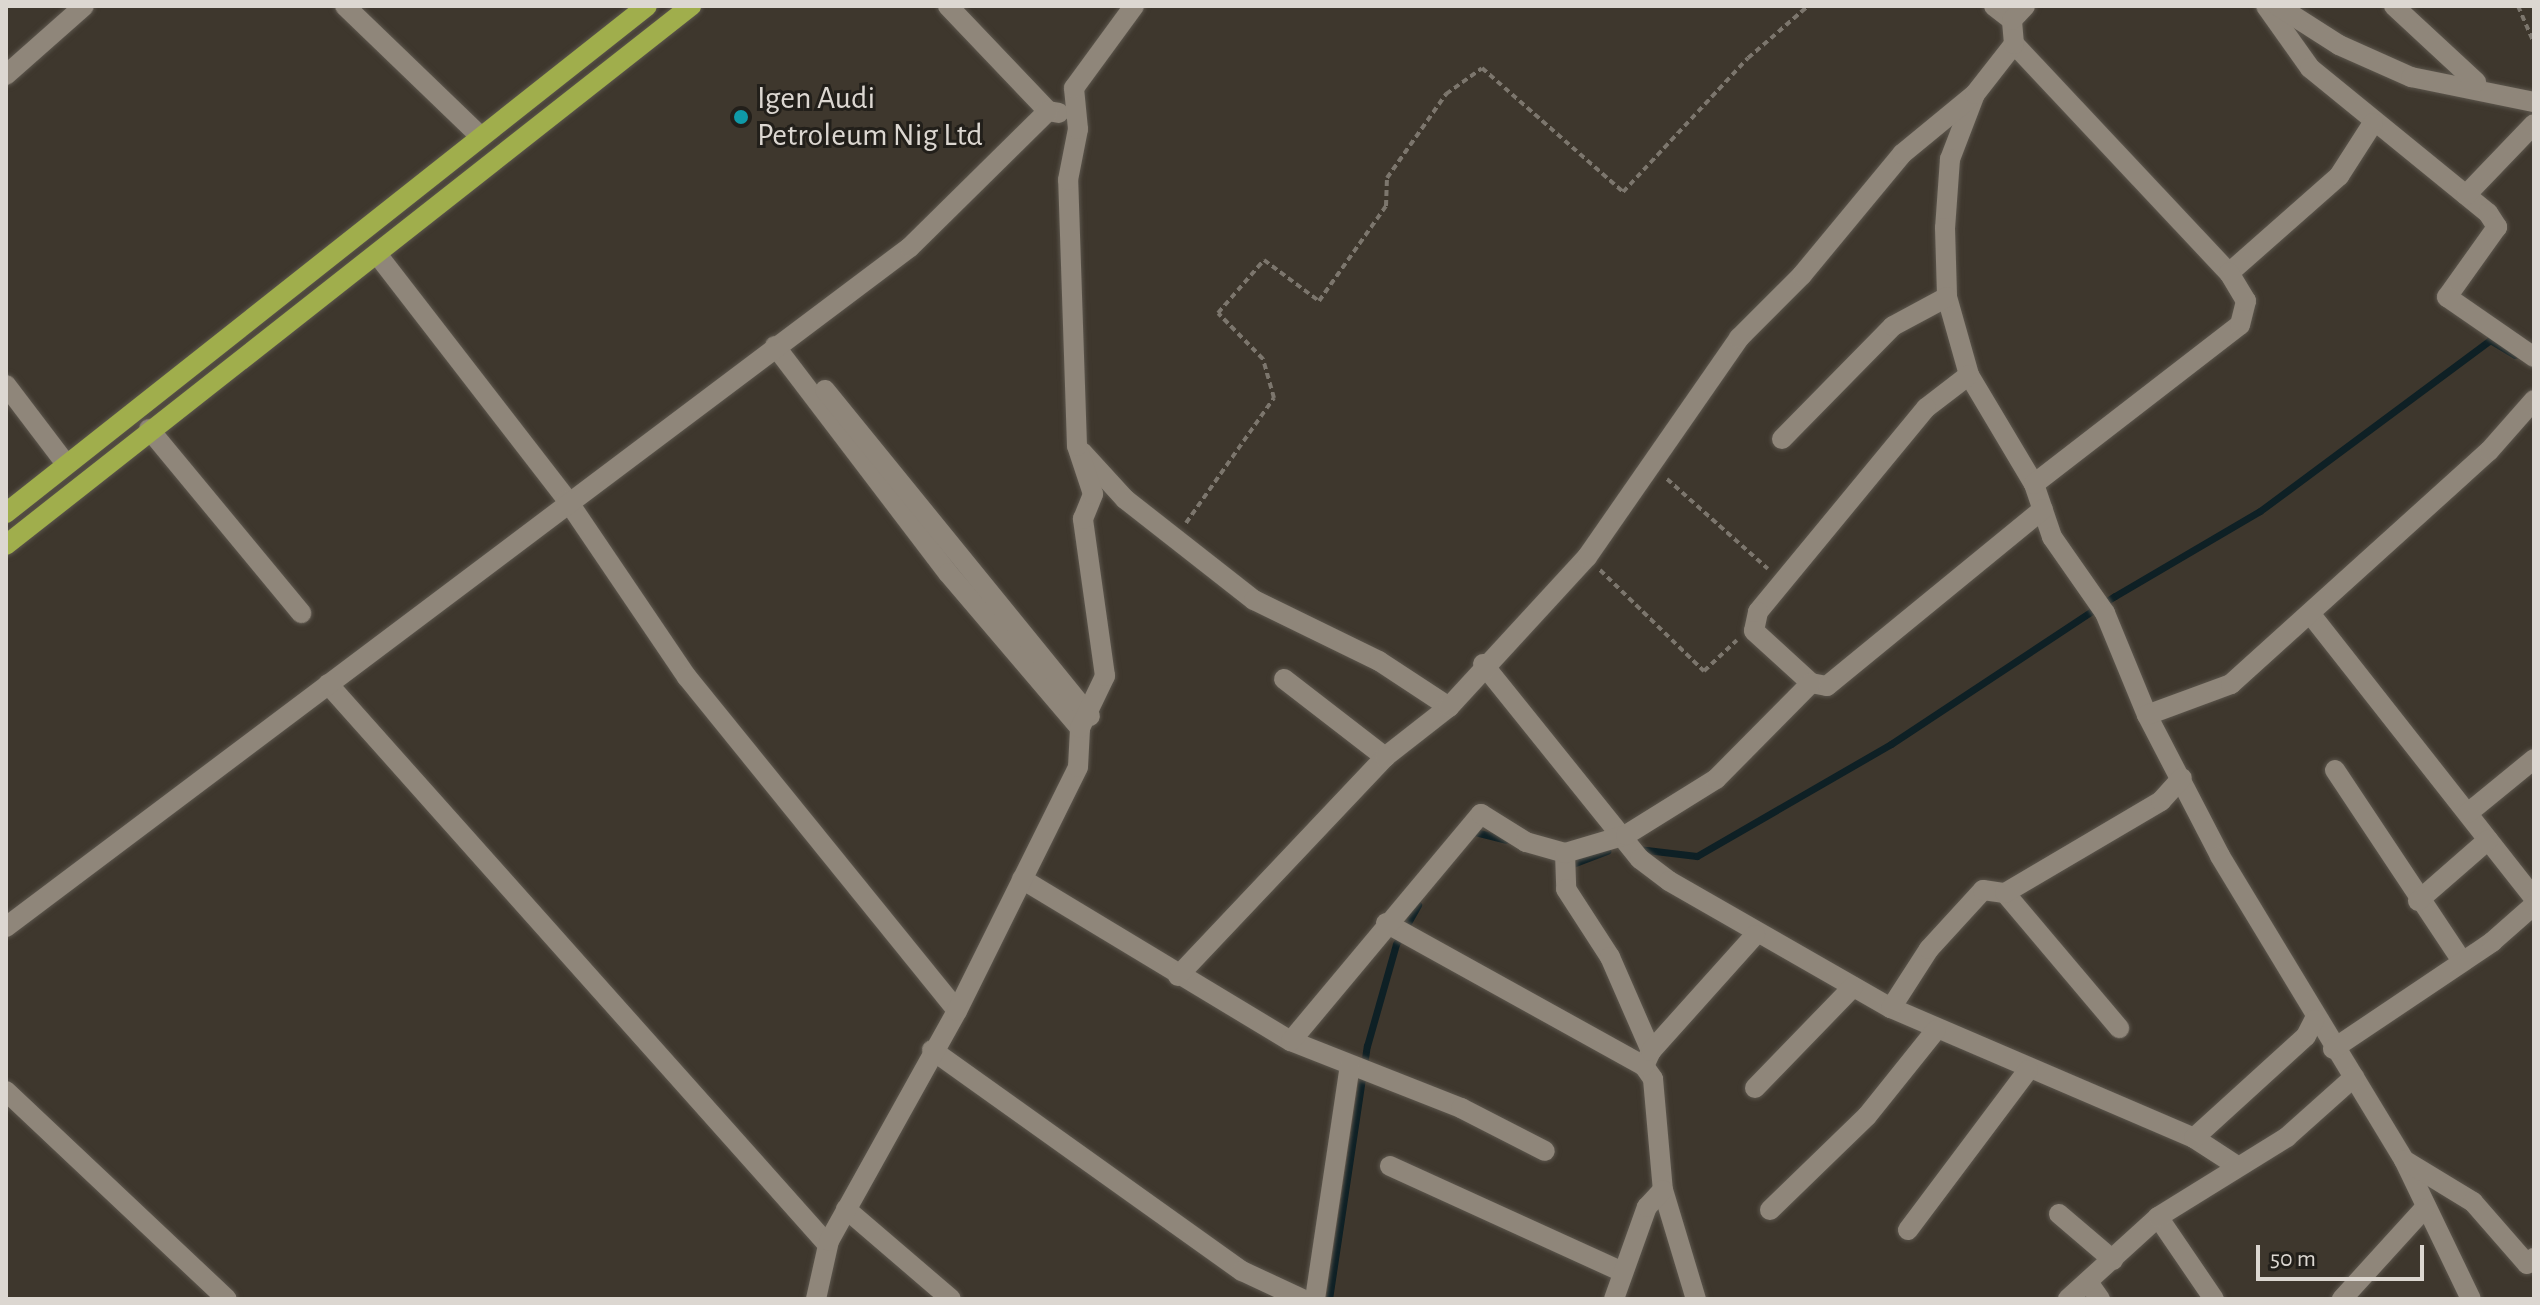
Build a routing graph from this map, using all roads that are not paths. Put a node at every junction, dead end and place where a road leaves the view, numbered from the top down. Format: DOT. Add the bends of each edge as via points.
graph roads {
  1 [pos="84,6"];
  2 [pos="345,6"];
  3 [pos="647,6"];
  4 [pos="691,6"];
  5 [pos="948,6"];
  6 [pos="1134,6"];
  7 [pos="1994,6"];
  8 [pos="2266,6"];
  9 [pos="2278,6"];
  10 [pos="2394,6"];
  11 [pos="2018,13"];
  12 [pos="2014,44"];
  13 [pos="6,75"];
  14 [pos="2481,86"];
  15 [pos="1975,94"];
  16 [pos="1073,98"];
  17 [pos="2534,102"];
  18 [pos="1048,111"];
  19 [pos="2373,123"];
  20 [pos="2534,124"];
  21 [pos="478,134"];
  22 [pos="2466,195"];
  23 [pos="377,254"];
  24 [pos="2229,273"];
  25 [pos="1947,297"];
  26 [pos="779,343"];
  27 [pos="2534,357"];
  28 [pos="1969,375"];
  29 [pos="6,385"];
  30 [pos="2534,400"];
  31 [pos="2525,427"];
  32 [pos="149,429"];
  33 [pos="1782,439"];
  34 [pos="1077,446"];
  35 [pos="66,464"];
  36 [pos="2034,484"];
  37 [pos="567,500"];
  38 [pos="2043,509"];
  39 [pos="6,513"];
  40 [pos="6,545"];
  41 [pos="301,613"];
  42 [pos="2312,616"];
  43 [pos="1483,664"];
  44 [pos="1284,679"];
  45 [pos="1811,683"];
  46 [pos="328,684"];
  47 [pos="1449,707"];
  48 [pos="2147,715"];
  49 [pos="1085,722"];
  50 [pos="1385,757"];
  51 [pos="2534,759"];
  52 [pos="2335,770"];
  53 [pos="2182,778"];
  54 [pos="2468,813"];
  55 [pos="1626,835"];
  56 [pos="2488,840"];
  57 [pos="1565,853"];
  58 [pos="1022,879"];
  59 [pos="2005,893"];
  60 [pos="2534,898"];
  61 [pos="2418,901"];
  62 [pos="2534,905"];
  63 [pos="6,927"];
  64 [pos="1397,928"];
  65 [pos="1755,935"];
  66 [pos="2462,961"];
  67 [pos="1178,976"];
  68 [pos="1853,987"];
  69 [pos="1891,1008"];
  70 [pos="957,1011"];
  71 [pos="2314,1020"];
  72 [pos="2119,1028"];
  73 [pos="1936,1030"];
  74 [pos="1291,1041"];
  75 [pos="2333,1049"];
  76 [pos="932,1050"];
  77 [pos="1648,1059"];
  78 [pos="1359,1070"];
  79 [pos="2028,1070"];
  80 [pos="2354,1077"];
  81 [pos="1755,1088"];
  82 [pos="6,1091"];
  83 [pos="2194,1138"];
  84 [pos="1545,1151"];
  85 [pos="2404,1160"];
  86 [pos="2234,1164"];
  87 [pos="1390,1166"];
  88 [pos="1663,1190"];
  89 [pos="846,1209"];
  90 [pos="2424,1209"];
  91 [pos="1770,1210"];
  92 [pos="2059,1214"];
  93 [pos="2158,1217"];
  94 [pos="1908,1230"];
  95 [pos="828,1245"];
  96 [pos="2534,1258"];
  97 [pos="2113,1260"];
  98 [pos="1623,1272"];
  99 [pos="2094,1291"];
  100 [pos="227,1299"];
  101 [pos="816,1299"];
  102 [pos="951,1299"];
  103 [pos="1302,1299"];
  104 [pos="1315,1299"];
  105 [pos="1614,1299"];
  106 [pos="1696,1299"];
  107 [pos="2068,1299"];
  108 [pos="2214,1299"];
  109 [pos="2342,1299"];
  110 [pos="2471,1299"];
  1 -- 13 [label="street"];
  2 -- 21 [label="street"];
  3 -- 21 [label="main road"];
  4 -- 23 [label="main road"];
  5 -- 18 [label="street"];
  6 -- 16 [label="street"];
  7 -- 11 [label="street"];
  8 -- 19 [label="street" via="2310,68"];
  9 -- 14 [label="street" via="2339,45 2411,77"];
  10 -- 14 [label="street"];
  11 -- 12 [label="street"];
  12 -- 15 [label="street"];
  12 -- 24 [label="street"];
  14 -- 17 [label="street"];
  15 -- 25 [label="street" via="1950,159"];
  15 -- 43 [label="street" via="1902,154 1802,275 1739,338 1587,557"];
  16 -- 18 [label="street" via="1060,113"];
  16 -- 34 [label="street" via="1078,129 1068,180"];
  18 -- 26 [label="street" via="910,247"];
  19 -- 22 [label="street"];
  19 -- 24 [label="street" via="2339,176"];
  20 -- 22 [label="street"];
  21 -- 35 [label="main road"];
  22 -- 27 [label="street" via="2497,227 2447,297"];
  23 -- 32 [label="main road"];
  23 -- 37 [label="street"];
  24 -- 36 [label="street" via="2246,301 2240,325"];
  25 -- 28 [label="street"];
  25 -- 33 [label="street" via="1893,326"];
  26 -- 37 [label="street"];
  26 -- 49 [label="street"];
  28 -- 36 [label="street"];
  28 -- 45 [label="street" via="1926,408 1752,620 1761,640"];
  29 -- 35 [label="street"];
  30 -- 31 [label="street"];
  31 -- 42 [label="street"];
  32 -- 40 [label="main road"];
  32 -- 41 [label="street"];
  34 -- 47 [label="street" via="1125,499 1254,600 1379,661"];
  34 -- 49 [label="street" via="1093,494 1083,519 1105,676"];
  35 -- 39 [label="main road"];
  36 -- 38 [label="street"];
  37 -- 46 [label="street"];
  37 -- 70 [label="street" via="687,677"];
  38 -- 45 [label="street" via="1827,686"];
  38 -- 48 [label="street" via="2105,613"];
  42 -- 48 [label="street" via="2231,684"];
  42 -- 54 [label="street"];
  43 -- 47 [label="street"];
  43 -- 55 [label="street"];
  44 -- 50 [label="street"];
  45 -- 55 [label="street" via="1716,779"];
  46 -- 63 [label="street"];
  46 -- 95 [label="street"];
  47 -- 50 [label="street"];
  48 -- 53 [label="street"];
  49 -- 58 [label="street" via="1078,767"];
  50 -- 67 [label="street"];
  51 -- 54 [label="street"];
  52 -- 61 [label="street"];
  53 -- 59 [label="street" via="2161,801"];
  53 -- 71 [label="street"];
  54 -- 56 [label="street"];
  55 -- 57 [label="street"];
  55 -- 65 [label="street" via="1640,859"];
  56 -- 60 [label="street"];
  56 -- 61 [label="street"];
  57 -- 64 [label="street" via="1526,842 1481,814"];
  57 -- 77 [label="street" via="1563,881 1610,957"];
  58 -- 67 [label="street"];
  58 -- 70 [label="street"];
  59 -- 69 [label="street" via="1983,890 1929,949"];
  59 -- 72 [label="street"];
  61 -- 66 [label="street"];
  62 -- 66 [label="street"];
  64 -- 74 [label="street"];
  64 -- 77 [label="street"];
  65 -- 68 [label="street"];
  65 -- 77 [label="street"];
  66 -- 75 [label="street"];
  67 -- 74 [label="street"];
  68 -- 69 [label="street"];
  68 -- 81 [label="street"];
  69 -- 73 [label="street"];
  70 -- 76 [label="street"];
  71 -- 75 [label="street"];
  71 -- 83 [label="street" via="2306,1036"];
  73 -- 79 [label="street"];
  73 -- 91 [label="street" via="1867,1116"];
  74 -- 78 [label="street"];
  75 -- 80 [label="street"];
  76 -- 89 [label="street"];
  76 -- 103 [label="street" via="1242,1271"];
  77 -- 88 [label="street"];
  78 -- 84 [label="street" via="1461,1108"];
  78 -- 104 [label="street"];
  79 -- 83 [label="street"];
  79 -- 94 [label="street"];
  80 -- 85 [label="street"];
  80 -- 86 [label="street" via="2287,1137"];
  82 -- 100 [label="street"];
  83 -- 86 [label="street"];
  85 -- 90 [label="street"];
  85 -- 96 [label="street" via="2473,1202 2527,1264"];
  86 -- 93 [label="street"];
  87 -- 98 [label="street"];
  88 -- 98 [label="street" via="1647,1207"];
  88 -- 106 [label="street"];
  89 -- 95 [label="street"];
  89 -- 102 [label="street"];
  90 -- 109 [label="street"];
  90 -- 110 [label="street"];
  92 -- 97 [label="street"];
  93 -- 97 [label="street"];
  93 -- 108 [label="street"];
  95 -- 101 [label="street"];
  97 -- 99 [label="street"];
  98 -- 105 [label="street"];
  99 -- 107 [label="street"];
}
